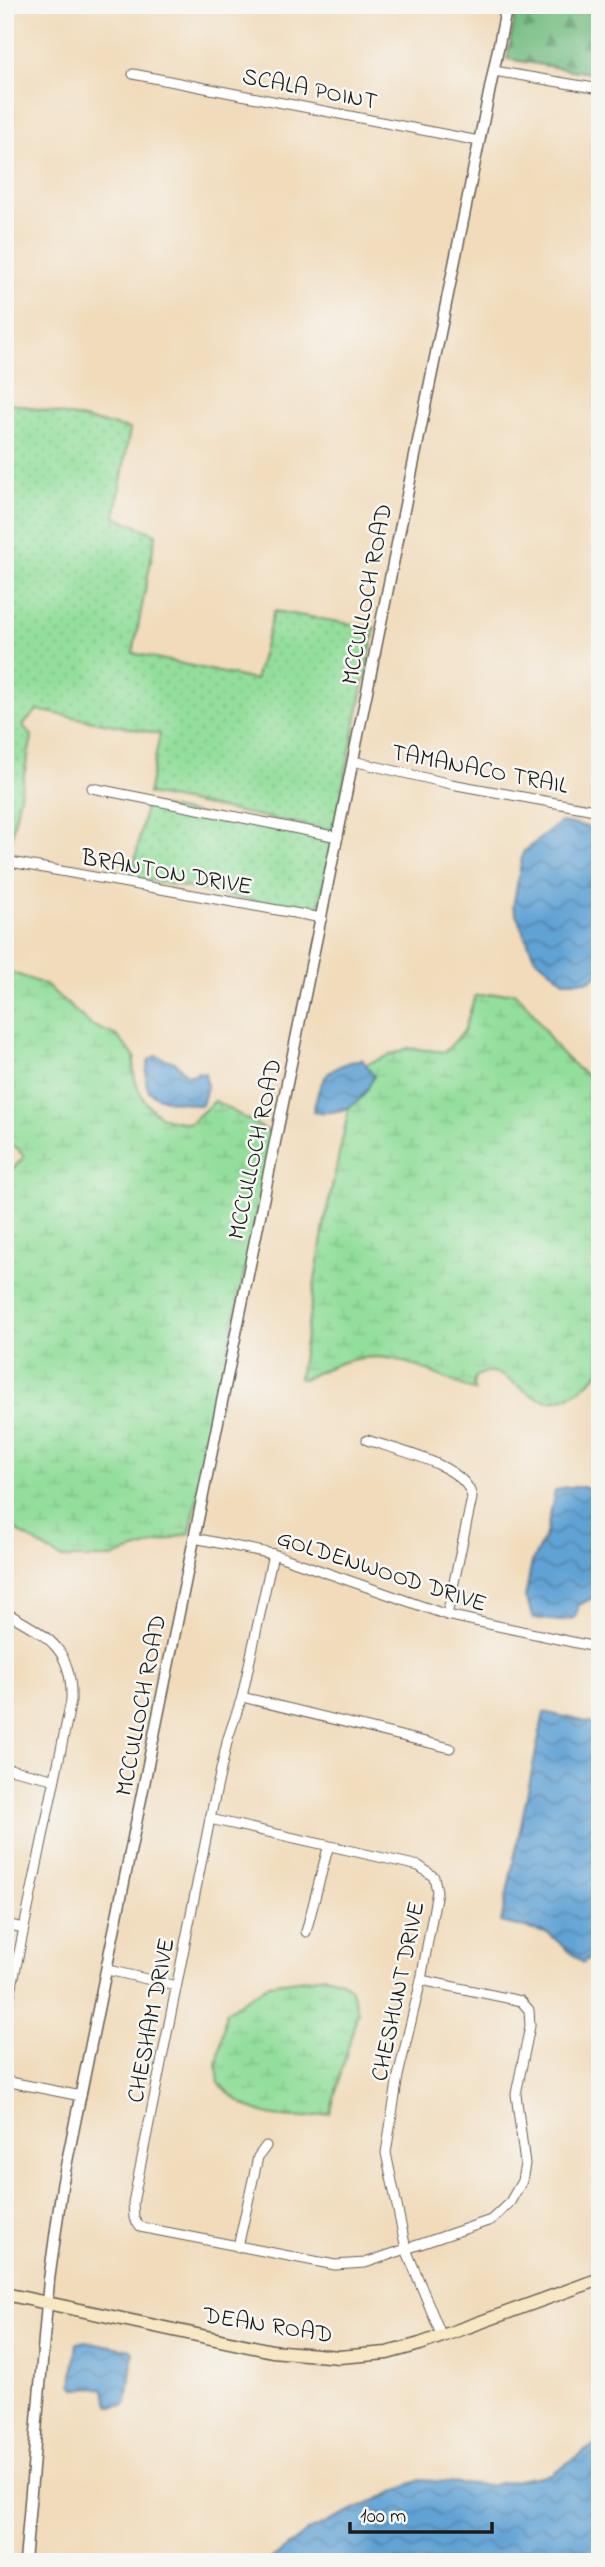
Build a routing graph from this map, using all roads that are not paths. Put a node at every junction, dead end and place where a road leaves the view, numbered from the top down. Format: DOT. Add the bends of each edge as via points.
graph roads {
  1 [pos="507,5"];
  2 [pos="494,71"];
  3 [pos="133,74"];
  4 [pos="600,89"];
  5 [pos="479,141"];
  6 [pos="353,761"];
  7 [pos="92,788"];
  8 [pos="600,811"];
  9 [pos="338,836"];
  10 [pos="5,861"];
  11 [pos="323,918"];
  12 [pos="367,1440"];
  13 [pos="194,1538"];
  14 [pos="273,1554"];
  15 [pos="5,1612"];
  16 [pos="447,1615"];
  17 [pos="600,1648"];
  18 [pos="242,1697"];
  19 [pos="450,1748"];
  20 [pos="5,1768"];
  21 [pos="53,1779"];
  22 [pos="210,1819"];
  23 [pos="328,1848"];
  24 [pos="5,1924"];
  25 [pos="24,1928"];
  26 [pos="306,1932"];
  27 [pos="108,1970"];
  28 [pos="421,1980"];
  29 [pos="176,1986"];
  30 [pos="5,2020"];
  31 [pos="5,2081"];
  32 [pos="81,2096"];
  33 [pos="266,2146"];
  34 [pos="238,2247"];
  35 [pos="406,2249"];
  36 [pos="600,2279"];
  37 [pos="5,2294"];
  38 [pos="48,2303"];
  39 [pos="442,2337"];
  40 [pos="26,2562"];
  1 -- 2 [label="street, MCCULLOCH ROAD"];
  2 -- 4 [label="street"];
  2 -- 5 [label="street, MCCULLOCH ROAD"];
  3 -- 5 [label="street, SCALA POINT"];
  5 -- 6 [label="street, MCCULLOCH ROAD"];
  6 -- 8 [label="street, TAMANACO TRAIL"];
  6 -- 9 [label="street, MCCULLOCH ROAD"];
  7 -- 9 [label="street"];
  9 -- 11 [label="street, MCCULLOCH ROAD"];
  10 -- 11 [label="street, BRANTON DRIVE"];
  11 -- 13 [label="street, MCCULLOCH ROAD"];
  12 -- 16 [label="street" via="456,1472 470,1487"];
  13 -- 14 [label="street, GOLDENWOOD DRIVE"];
  13 -- 27 [label="street, MCCULLOCH ROAD"];
  14 -- 16 [label="street, GOLDENWOOD DRIVE"];
  14 -- 18 [label="street, CHESHAM DRIVE"];
  15 -- 21 [label="street" via="55,1643 68,1665 71,1701"];
  16 -- 17 [label="street, GOLDENWOOD DRIVE"];
  18 -- 19 [label="street"];
  18 -- 22 [label="street, CHESHAM DRIVE"];
  20 -- 21 [label="street"];
  21 -- 25 [label="street"];
  22 -- 23 [label="street, CHESHUNT DRIVE"];
  22 -- 29 [label="street, CHESHAM DRIVE"];
  23 -- 26 [label="street"];
  23 -- 28 [label="street, CHESHUNT DRIVE" via="419,1866 434,1877 437,1891"];
  24 -- 25 [label="street"];
  25 -- 30 [label="street"];
  27 -- 29 [label="street"];
  27 -- 32 [label="street, MCCULLOCH ROAD"];
  28 -- 35 [label="street, CHESHUNT DRIVE" via="398,2076 386,2153"];
  28 -- 35 [label="street, CHESHAM DRIVE" via="521,2001 529,2010 516,2094 525,2164 510,2202 491,2220"];
  29 -- 34 [label="street, CHESHAM DRIVE" via="133,2203 134,2218 140,2227"];
  31 -- 32 [label="street"];
  32 -- 38 [label="street, MCCULLOCH ROAD" via="57,2221"];
  33 -- 34 [label="street" via="258,2157"];
  34 -- 35 [label="street, CHESHAM DRIVE" via="335,2265 365,2263"];
  35 -- 39 [label="street, CHESHUNT DRIVE"];
  36 -- 39 [label="main road, DEAN ROAD"];
  37 -- 38 [label="main road, DEAN ROAD"];
  38 -- 39 [label="main road, DEAN ROAD" via="311,2356 376,2354"];
  38 -- 40 [label="street, MCCULLOCH ROAD"];
}
